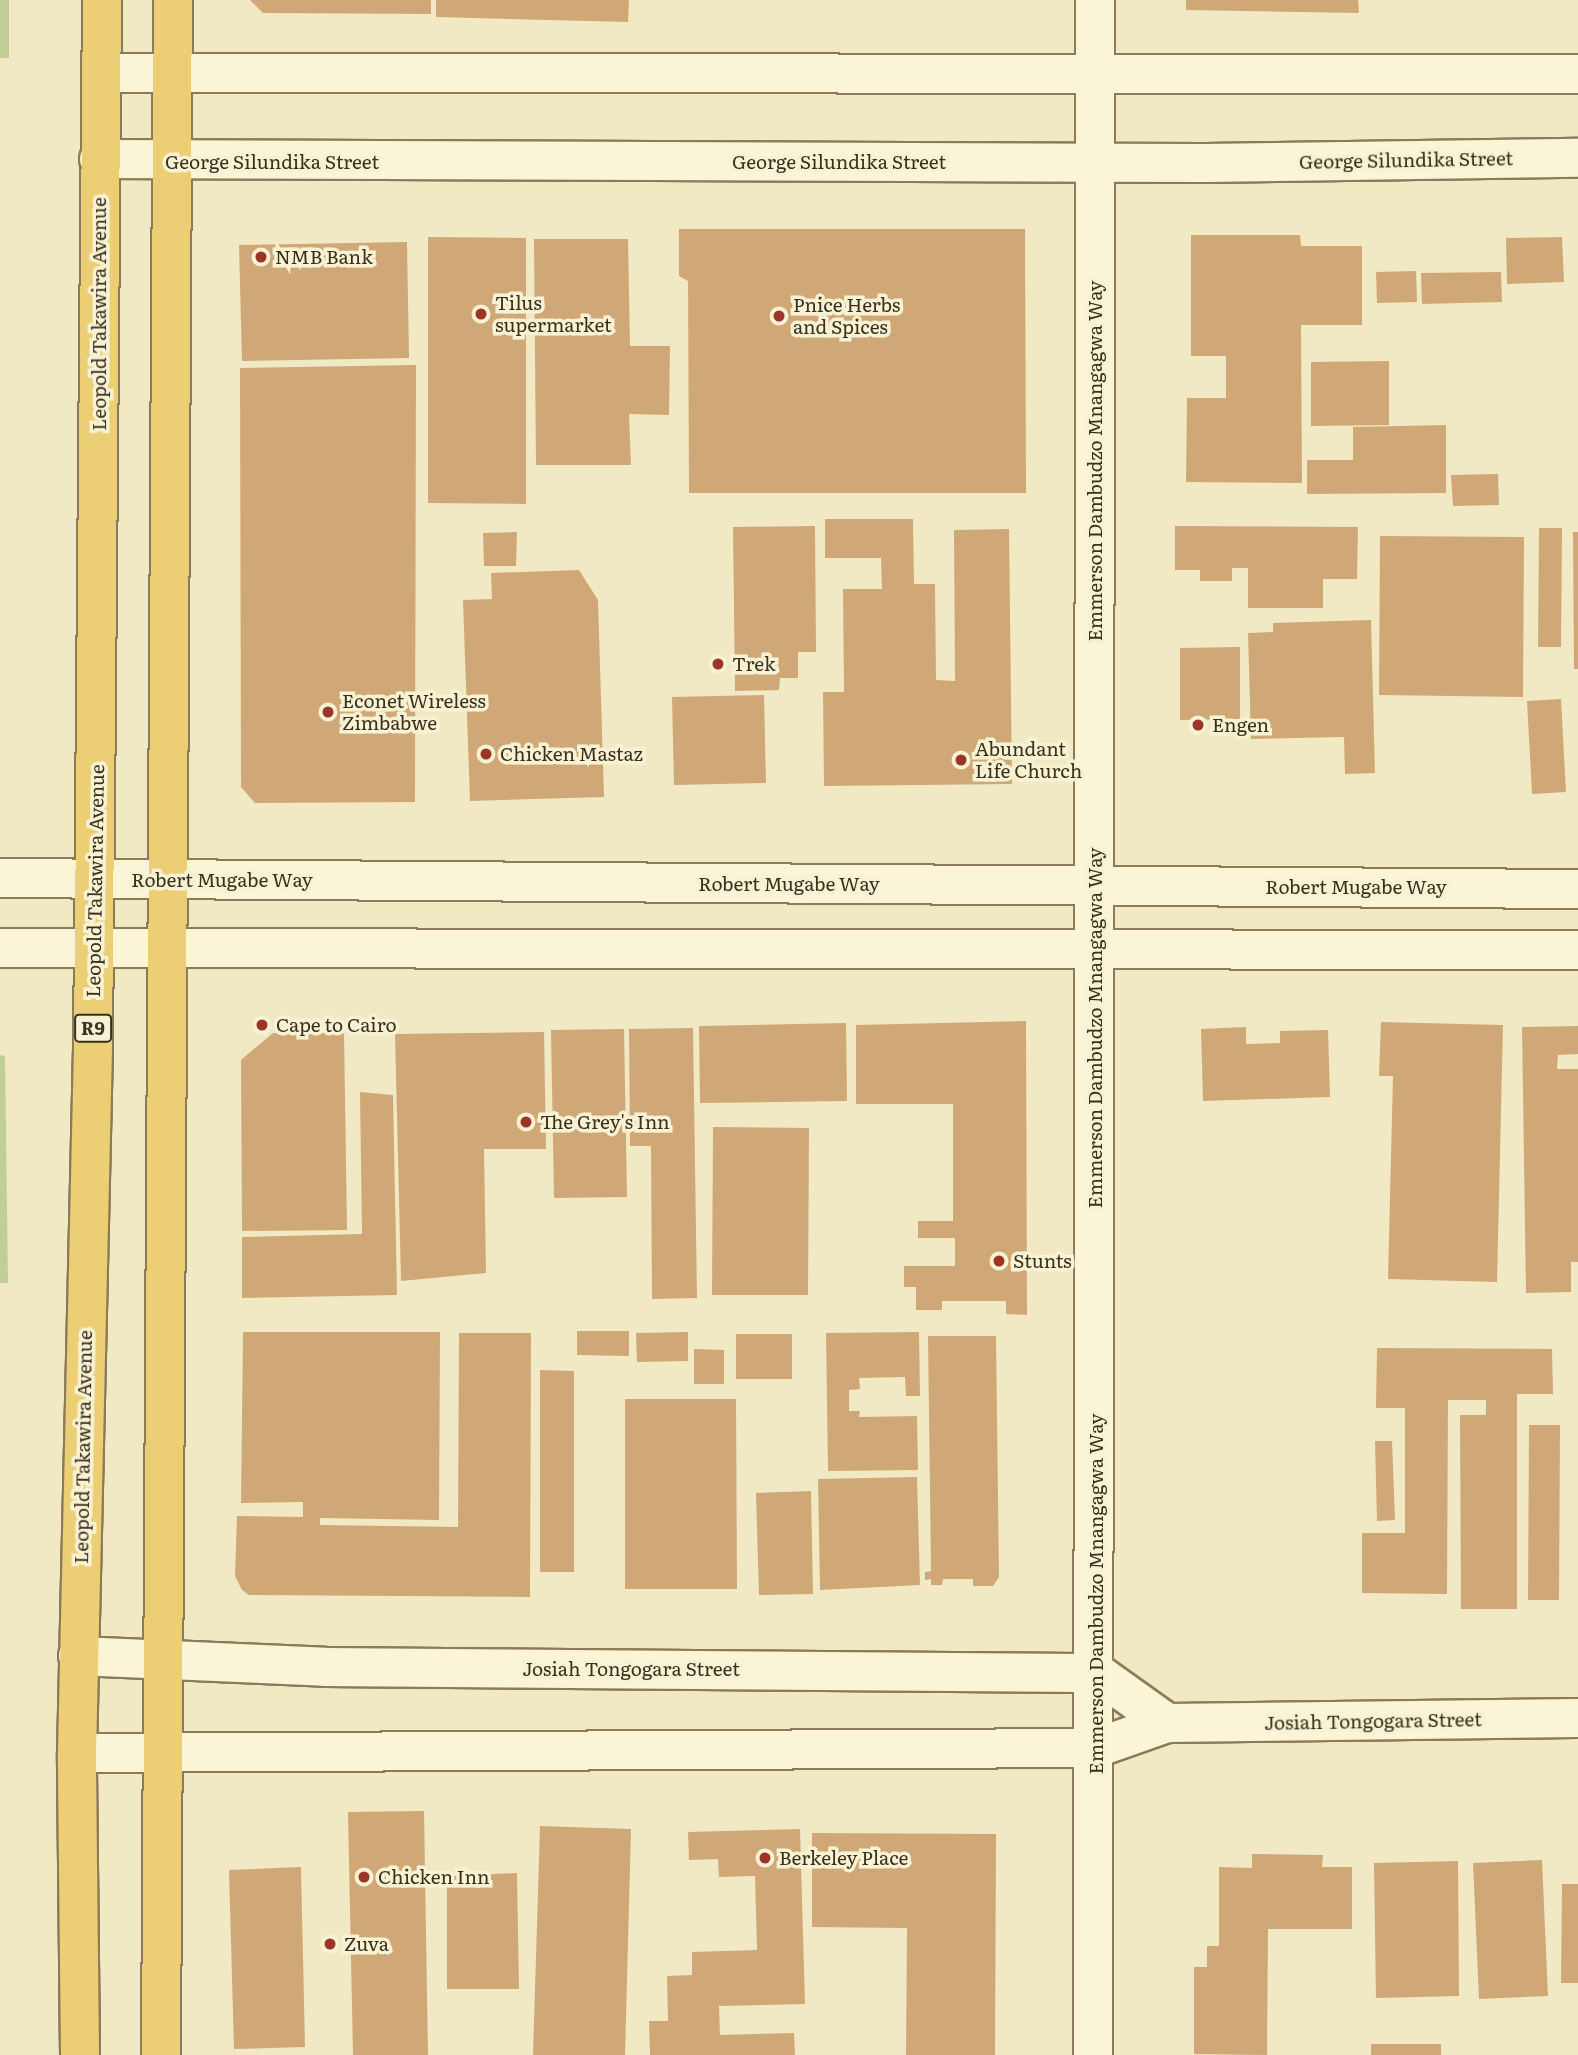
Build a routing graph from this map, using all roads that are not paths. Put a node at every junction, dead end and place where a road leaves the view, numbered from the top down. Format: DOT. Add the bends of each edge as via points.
graph roads {
  1 [pos="102,0"];
  2 [pos="173,0"];
  3 [pos="1095,0"];
  4 [pos="102,73"];
  5 [pos="1578,74"];
  6 [pos="173,75"];
  7 [pos="1094,75"];
  8 [pos="1578,158"];
  9 [pos="99,159"];
  10 [pos="175,162"];
  11 [pos="1095,163"];
  12 [pos="0,878"];
  13 [pos="95,879"];
  14 [pos="168,880"];
  15 [pos="1095,886"];
  16 [pos="1578,889"];
  17 [pos="0,948"];
  18 [pos="94,948"];
  19 [pos="168,948"];
  20 [pos="1095,950"];
  21 [pos="1578,950"];
  22 [pos="78,1656"];
  23 [pos="161,1658"];
  24 [pos="1097,1673"];
  25 [pos="1578,1718"];
  26 [pos="1167,1723"];
  27 [pos="1096,1748"];
  28 [pos="77,1753"];
  29 [pos="163,1753"];
  30 [pos="80,2055"];
  31 [pos="161,2055"];
  32 [pos="1093,2055"];
  1 -- 4 [label="highway, Leopold Takawira Avenue / R9"];
  2 -- 6 [label="highway"];
  3 -- 7 [label="street, Emmerson Dambudzo Mnangagwa Way"];
  4 -- 6 [label="street"];
  4 -- 9 [label="highway, Leopold Takawira Avenue / R9"];
  5 -- 7 [label="street"];
  6 -- 7 [label="street"];
  6 -- 10 [label="highway"];
  7 -- 11 [label="street, Emmerson Dambudzo Mnangagwa Way"];
  8 -- 11 [label="street, George Silundika Street"];
  9 -- 10 [label="street, George Silundika Street"];
  9 -- 13 [label="highway, Leopold Takawira Avenue / R9"];
  10 -- 11 [label="street, George Silundika Street"];
  10 -- 14 [label="highway"];
  11 -- 15 [label="street, Emmerson Dambudzo Mnangagwa Way"];
  12 -- 13 [label="street, Robert Mugabe Way"];
  13 -- 14 [label="street, Robert Mugabe Way"];
  13 -- 18 [label="highway, Leopold Takawira Avenue / R9"];
  14 -- 15 [label="street, Robert Mugabe Way"];
  14 -- 19 [label="highway"];
  15 -- 16 [label="street, Robert Mugabe Way"];
  15 -- 20 [label="street, Emmerson Dambudzo Mnangagwa Way"];
  17 -- 18 [label="street"];
  18 -- 19 [label="street"];
  18 -- 22 [label="highway, Leopold Takawira Avenue / R9"];
  19 -- 20 [label="street"];
  19 -- 23 [label="highway"];
  20 -- 21 [label="street"];
  20 -- 24 [label="street, Emmerson Dambudzo Mnangagwa Way"];
  22 -- 23 [label="street, Josiah Tongogara Street"];
  22 -- 28 [label="highway, Leopold Takawira Avenue / R9"];
  23 -- 24 [label="street, Josiah Tongogara Street" via="325,1667"];
  23 -- 29 [label="highway"];
  24 -- 26 [label="street"];
  24 -- 27 [label="street, Emmerson Dambudzo Mnangagwa Way"];
  25 -- 26 [label="street, Josiah Tongogara Street"];
  26 -- 27 [label="street, Josiah Tongogara Street"];
  27 -- 29 [label="street, Josiah Tongogara Street"];
  27 -- 32 [label="street, Emmerson Dambudzo Mnangagwa Way"];
  28 -- 29 [label="street, Josiah Tongogara Street"];
  28 -- 30 [label="highway, Leopold Takawira Avenue / R9"];
  29 -- 31 [label="highway"];
}
